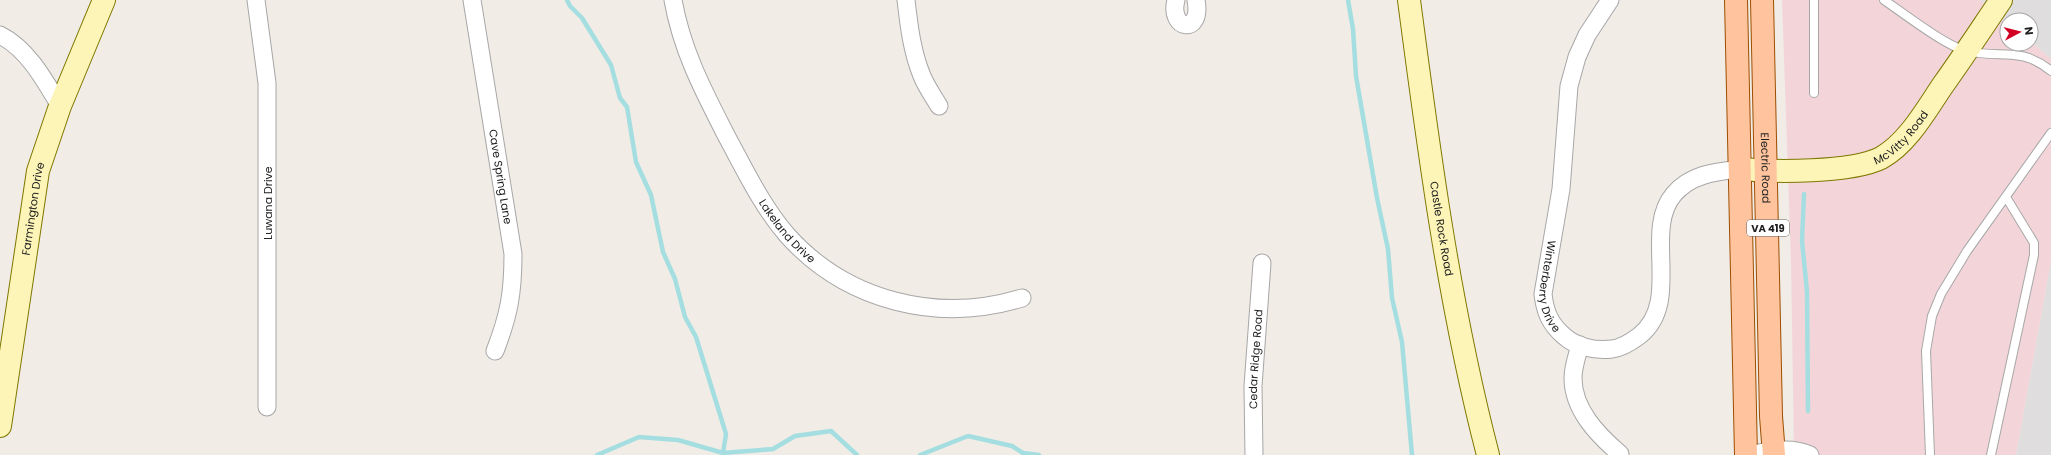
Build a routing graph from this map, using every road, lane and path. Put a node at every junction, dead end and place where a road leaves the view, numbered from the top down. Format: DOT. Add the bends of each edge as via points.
graph roads {
  1 [pos="104,0"];
  2 [pos="256,0"];
  3 [pos="472,0"];
  4 [pos="673,0"];
  5 [pos="906,0"];
  6 [pos="1176,0"];
  7 [pos="1196,0"];
  8 [pos="1409,0"];
  9 [pos="1610,0"];
  10 [pos="1736,0"];
  11 [pos="1762,0"];
  12 [pos="1814,0"];
  13 [pos="1884,0"];
  14 [pos="2001,0"];
  15 [pos="0,35"];
  16 [pos="1967,51"];
  17 [pos="2051,72"];
  18 [pos="1814,93"];
  19 [pos="60,106"];
  20 [pos="939,106"];
  21 [pos="2051,133"];
  22 [pos="1740,169"];
  23 [pos="1766,172"];
  24 [pos="2006,197"];
  25 [pos="1262,263"];
  26 [pos="1022,298"];
  27 [pos="1580,345"];
  28 [pos="495,351"];
  29 [pos="3,387"];
  30 [pos="267,407"];
  31 [pos="0,426"];
  32 [pos="1774,452"];
  33 [pos="1620,454"];
  34 [pos="1254,455"];
  35 [pos="1488,455"];
  36 [pos="1747,455"];
  37 [pos="1810,455"];
  38 [pos="1930,455"];
  39 [pos="1991,455"];
  1 -- 19 [label="street, Farmington Drive"];
  2 -- 30 [label="street, Luwana Drive" via="268,91"];
  3 -- 28 [label="street, Cave Spring Lane" via="513,254 513,282 507,321"];
  4 -- 26 [label="street, Lakeland Drive" via="683,45 692,67 745,169 787,234 810,258 847,283 873,295 917,307 984,307"];
  5 -- 20 [label="street" via="915,56 922,77"];
  6 -- 7 [label="street" via="1176,18 1187,25 1197,18 1199,10"];
  8 -- 35 [label="street, Castle Rock Road" via="1442,238 1461,344"];
  9 -- 27 [label="street, Winterberry Drive" via="1587,35 1577,57 1569,86 1561,189 1543,294 1544,308 1554,327"];
  10 -- 22 [label="main road, VA 419"];
  11 -- 23 [label="main road, Electric Road / VA 419"];
  12 -- 18 [label="lane"];
  13 -- 16 [label="lane" via="1948,42"];
  14 -- 16 [label="street, McVitty Road"];
  15 -- 19 [label="street" via="22,52 40,73"];
  16 -- 17 [label="lane" via="2002,56 2018,54 2041,63"];
  16 -- 23 [label="street, McVitty Road" via="1902,141 1884,156 1840,168"];
  19 -- 29 [label="street, Farmington Drive" via="38,171"];
  21 -- 24 [label="lane"];
  22 -- 23 [label="street, McVitty Road"];
  22 -- 27 [label="street, Winterberry Drive" via="1719,163 1692,166 1674,177 1665,190 1667,205 1661,232 1660,294 1653,321 1633,341 1616,348 1603,350"];
  22 -- 36 [label="main road, VA 419"];
  23 -- 32 [label="main road, Electric Road / VA 419"];
  24 -- 38 [label="lane" via="1967,251 1941,294 1932,316 1926,351"];
  24 -- 39 [label="lane" via="2034,242 2034,255"];
  25 -- 34 [label="street, Cedar Ridge Road" via="1253,386"];
  27 -- 33 [label="street" via="1573,379 1580,404 1591,426"];
  29 -- 31 [label="street, Farmington Drive"];
  32 -- 36 [label="street"];
  32 -- 37 [label="street" via="1799,450"];
}
